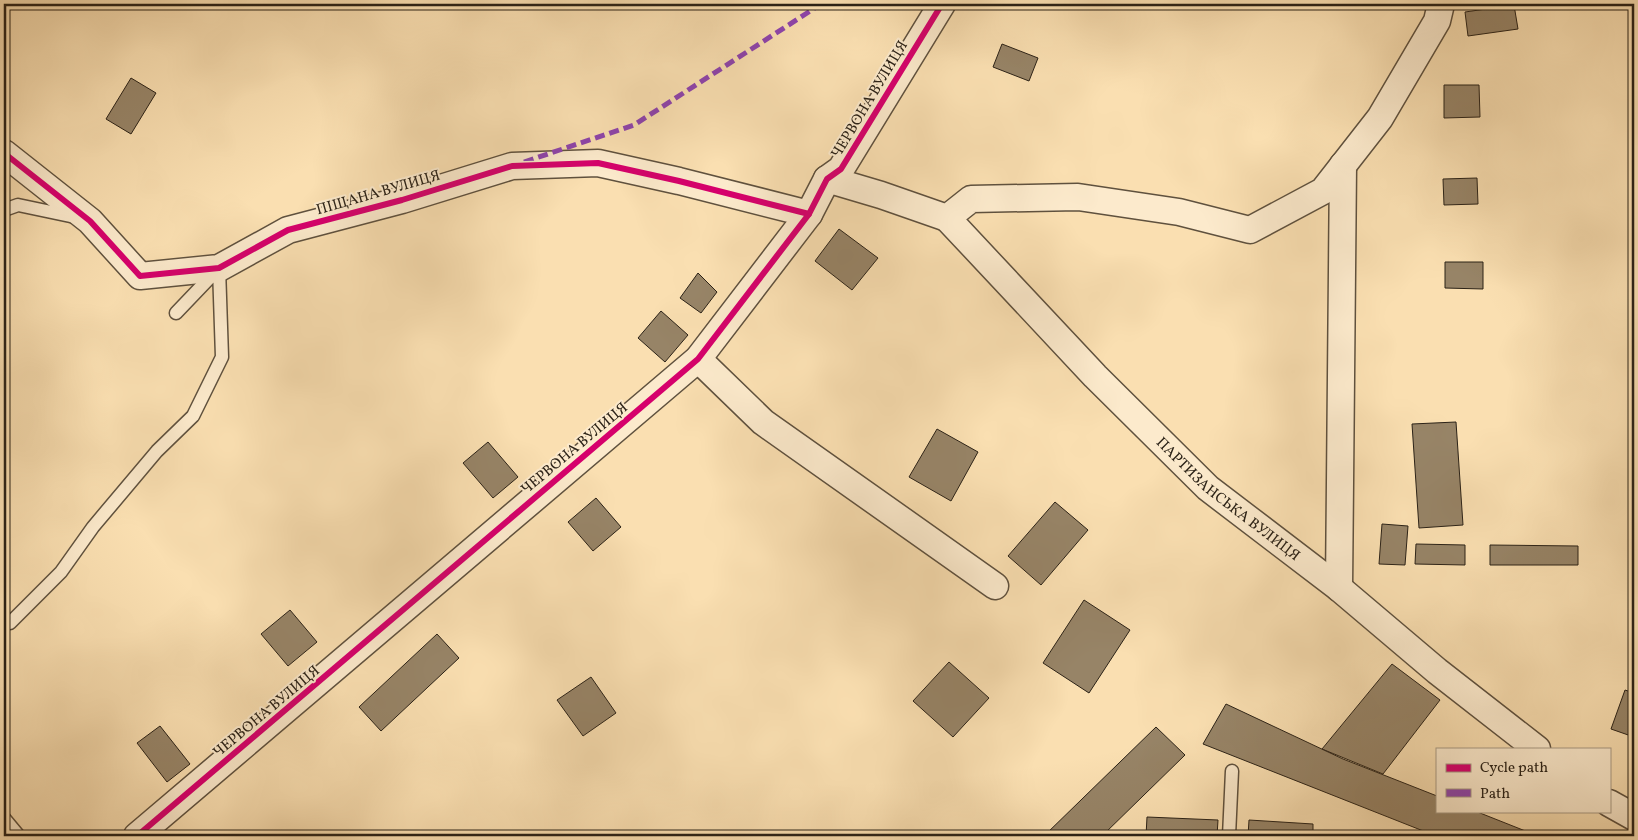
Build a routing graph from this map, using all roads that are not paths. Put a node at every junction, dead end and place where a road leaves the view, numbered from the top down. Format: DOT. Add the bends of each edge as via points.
graph roads {
  1 [pos="942,4"];
  2 [pos="1441,4"];
  3 [pos="4,153"];
  4 [pos="1343,165"];
  5 [pos="827,179"];
  6 [pos="4,210"];
  7 [pos="809,214"];
  8 [pos="947,218"];
  9 [pos="90,220"];
  10 [pos="219,268"];
  11 [pos="176,313"];
  12 [pos="698,359"];
  13 [pos="995,586"];
  14 [pos="1339,588"];
  15 [pos="4,622"];
  16 [pos="1536,748"];
  17 [pos="1232,771"];
  18 [pos="1610,804"];
  19 [pos="1634,817"];
  20 [pos="4,818"];
  21 [pos="19,836"];
  22 [pos="137,836"];
  23 [pos="1229,836"];
  1 -- 5 [label="street, ЧЕРВОНА ВУЛИЦЯ" via="841,169"];
  2 -- 4 [label="street" via="1436,21 1380,118"];
  3 -- 9 [label="street, ПІЩАНА ВУЛИЦЯ"];
  4 -- 8 [label="street" via="1323,191 1250,230 1178,212 1078,197 971,199"];
  4 -- 14 [label="street"];
  5 -- 7 [label="street, ЧЕРВОНА ВУЛИЦЯ"];
  5 -- 8 [label="street"];
  6 -- 9 [label="lane" via="18,205"];
  7 -- 10 [label="street, ПІЩАНА ВУЛИЦЯ" via="598,163 512,166 288,230"];
  7 -- 12 [label="street, ЧЕРВОНА ВУЛИЦЯ"];
  8 -- 14 [label="street, ПАРТИЗАНСЬКА ВУЛИЦЯ" via="1095,376 1208,488"];
  9 -- 10 [label="street, ПІЩАНА ВУЛИЦЯ" via="140,276"];
  10 -- 11 [label="lane"];
  10 -- 15 [label="lane" via="222,357 193,416 157,451 93,527 61,572 10,623"];
  12 -- 13 [label="street" via="763,422"];
  12 -- 22 [label="street, ЧЕРВОНА ВУЛИЦЯ"];
  14 -- 16 [label="street, ПАРТИЗАНСЬКА ВУЛИЦЯ" via="1437,671"];
  17 -- 23 [label="lane"];
  18 -- 19 [label="street"];
  20 -- 21 [label="lane"];
}
